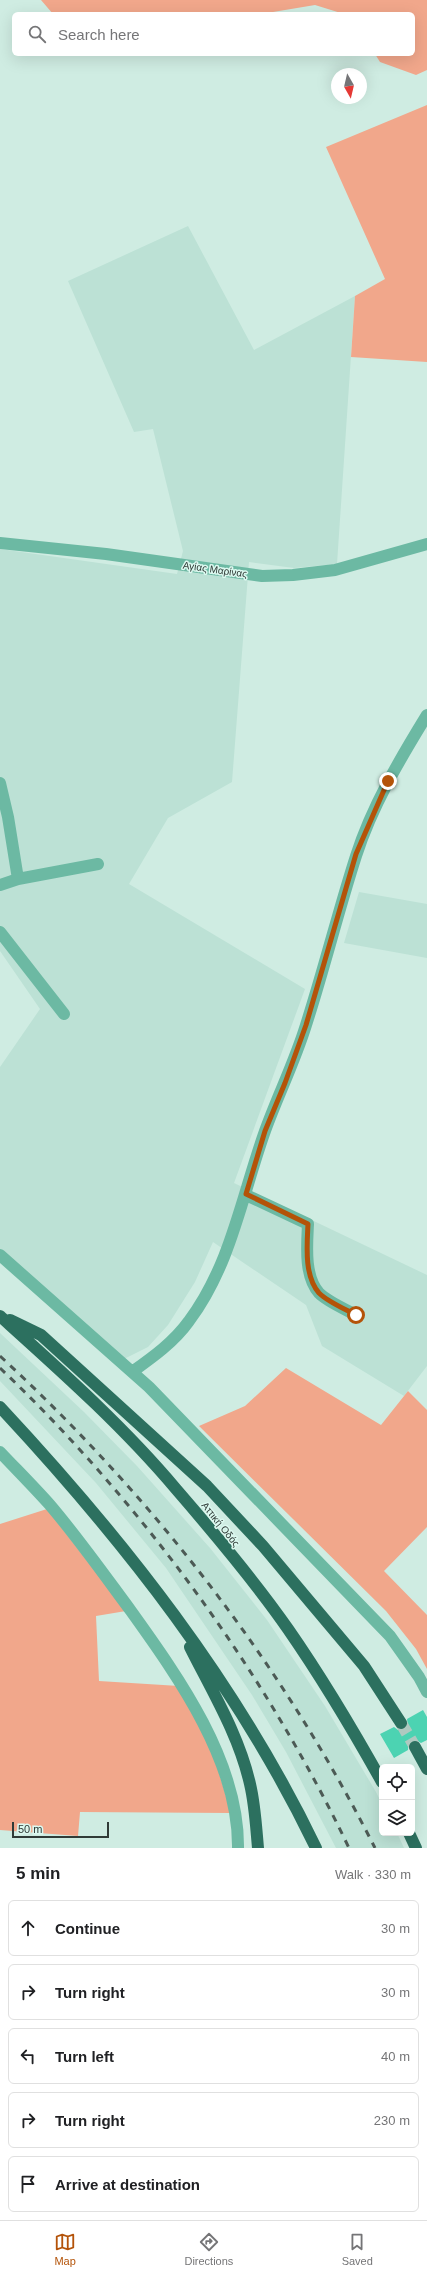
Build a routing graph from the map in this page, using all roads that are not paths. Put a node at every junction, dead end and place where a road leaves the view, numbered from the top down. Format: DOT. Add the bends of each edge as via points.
graph roads {
  1 [pos="0,544"];
  2 [pos="427,544"];
  3 [pos="427,715"];
  4 [pos="0,783"];
  5 [pos="98,864"];
  6 [pos="18,879"];
  7 [pos="0,885"];
  8 [pos="0,932"];
  9 [pos="64,1014"];
  10 [pos="246,1194"];
  11 [pos="0,1255"];
  12 [pos="356,1315"];
  13 [pos="0,1316"];
  14 [pos="132,1372"];
  15 [pos="0,1407"];
  16 [pos="0,1452"];
  17 [pos="171,1608"];
  18 [pos="427,1692"];
  19 [pos="402,1723"];
  20 [pos="415,1746"];
  21 [pos="427,1769"];
  22 [pos="379,1777"];
  23 [pos="410,1836"];
  24 [pos="238,1848"];
  25 [pos="258,1848"];
  26 [pos="316,1848"];
  27 [pos="416,1848"];
  1 -- 2 [label="street, Αγίας Μαρίνας" via="106,554 262,576 293,576 335,570"];
  3 -- 10 [label="street" via="388,781 356,854 306,1025 265,1131"];
  4 -- 6 [label="street"];
  5 -- 6 [label="street"];
  6 -- 7 [label="street"];
  8 -- 9 [label="street"];
  10 -- 12 [label="street" via="308,1224 308,1258 312,1279 320,1293"];
  10 -- 14 [label="street" via="210,1286 189,1321 161,1351"];
  11 -- 14 [label="street"];
  13 -- 19 [label="highway" via="41,1335 208,1486 264,1546 347,1645"];
  13 -- 22 [label="highway, Αττική Οδός" via="87,1395 175,1488 243,1570 288,1628 345,1716"];
  14 -- 18 [label="street" via="390,1636"];
  15 -- 17 [label="highway" via="52,1462"];
  16 -- 24 [label="street" via="50,1506 111,1584 165,1658 193,1704 226,1777"];
  17 -- 25 [label="highway" via="242,1756 255,1811"];
  17 -- 26 [label="highway" via="223,1684 266,1754"];
  20 -- 21 [label="highway"];
  23 -- 27 [label="highway"];
}
